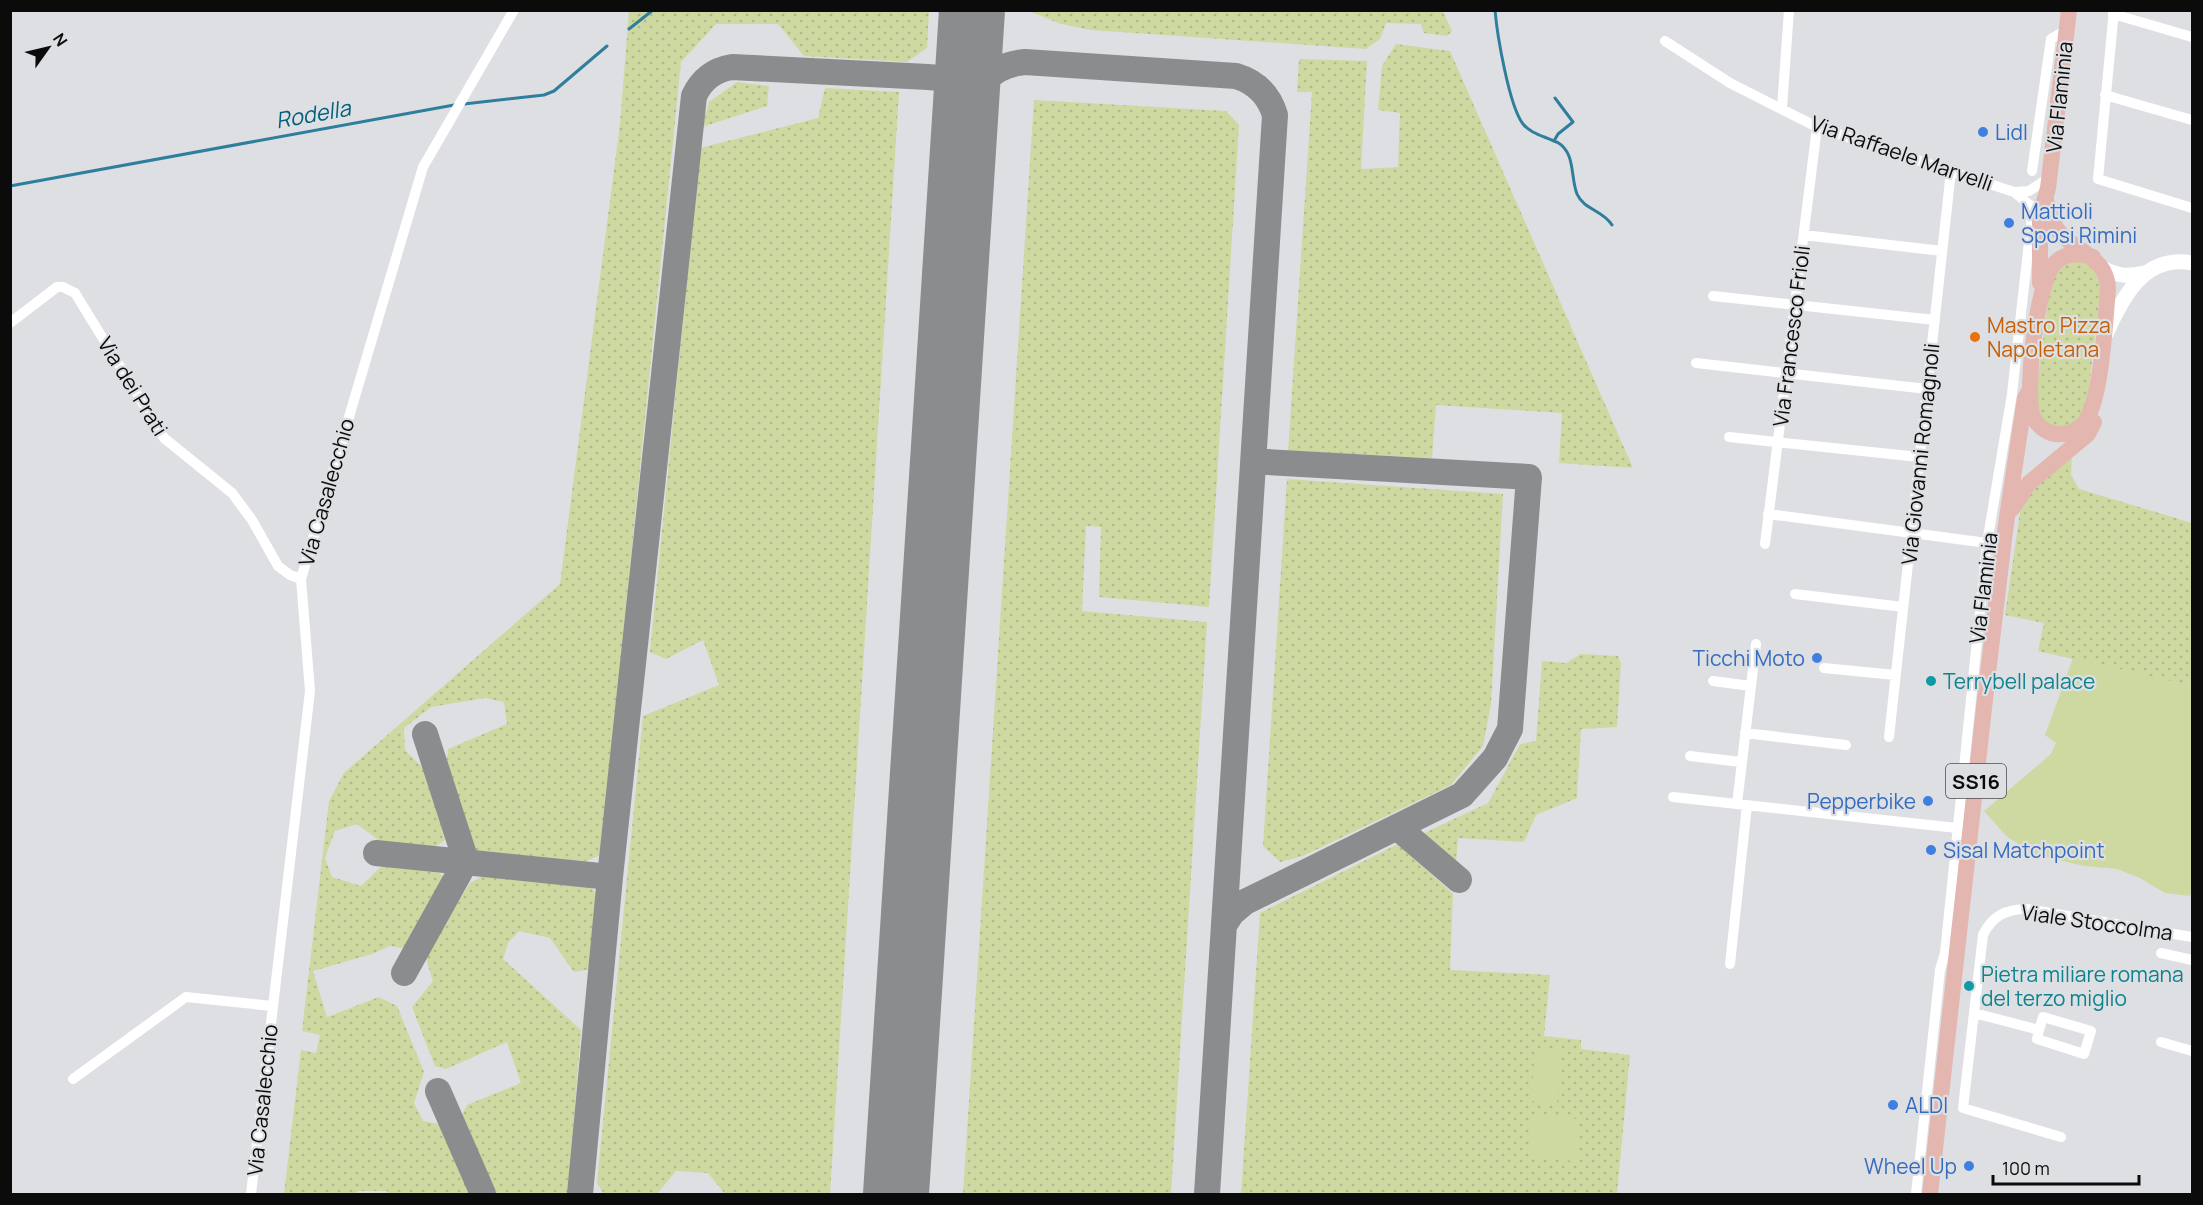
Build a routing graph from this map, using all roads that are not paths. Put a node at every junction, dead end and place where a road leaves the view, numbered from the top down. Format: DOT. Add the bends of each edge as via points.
graph roads {
  1 [pos="514,10"];
  2 [pos="1789,10"];
  3 [pos="2069,10"];
  4 [pos="2113,12"];
  5 [pos="2066,30"];
  6 [pos="2193,37"];
  7 [pos="1665,41"];
  8 [pos="2105,94"];
  9 [pos="1782,108"];
  10 [pos="2193,120"];
  11 [pos="1817,127"];
  12 [pos="1951,171"];
  13 [pos="2032,171"];
  14 [pos="2049,178"];
  15 [pos="2014,192"];
  16 [pos="2193,208"];
  17 [pos="2038,210"];
  18 [pos="1804,235"];
  19 [pos="1942,252"];
  20 [pos="2098,263"];
  21 [pos="2193,263"];
  22 [pos="2147,272"];
  23 [pos="2041,290"];
  24 [pos="1713,296"];
  25 [pos="1795,304"];
  26 [pos="1935,320"];
  27 [pos="10,323"];
  28 [pos="2102,343"];
  29 [pos="1696,363"];
  30 [pos="1786,373"];
  31 [pos="2096,386"];
  32 [pos="1927,389"];
  33 [pos="2029,391"];
  34 [pos="1729,437"];
  35 [pos="1777,442"];
  36 [pos="1920,457"];
  37 [pos="1768,514"];
  38 [pos="2006,524"];
  39 [pos="1911,533"];
  40 [pos="1987,543"];
  41 [pos="1765,544"];
  42 [pos="301,579"];
  43 [pos="1795,594"];
  44 [pos="1903,607"];
  45 [pos="1756,644"];
  46 [pos="1824,668"];
  47 [pos="1895,675"];
  48 [pos="1713,681"];
  49 [pos="1751,686"];
  50 [pos="1745,733"];
  51 [pos="1889,737"];
  52 [pos="1846,745"];
  53 [pos="1690,756"];
  54 [pos="1742,762"];
  55 [pos="1673,797"];
  56 [pos="1742,804"];
  57 [pos="1957,828"];
  58 [pos="2193,937"];
  59 [pos="2161,953"];
  60 [pos="2193,960"];
  61 [pos="1730,964"];
  62 [pos="1946,1001"];
  63 [pos="272,1006"];
  64 [pos="1974,1013"];
  65 [pos="2039,1030"];
  66 [pos="2161,1042"];
  67 [pos="2193,1051"];
  68 [pos="73,1079"];
  69 [pos="2061,1137"];
  70 [pos="251,1194"];
  71 [pos="1916,1194"];
  72 [pos="1930,1194"];
  1 -- 42 [label="street, Via Casalecchio" via="423,167"];
  2 -- 9 [label="street"];
  3 -- 5 [label="main road, Via Flaminia / SS16"];
  4 -- 6 [label="street"];
  4 -- 8 [label="street"];
  5 -- 13 [label="street, Via Flaminia" via="2052,39"];
  5 -- 14 [label="main road, Via Flaminia / SS16"];
  7 -- 9 [label="street, Via Raffaele Marvelli" via="1730,83"];
  8 -- 10 [label="street"];
  8 -- 16 [label="street" via="2098,179"];
  9 -- 11 [label="street, Via Raffaele Marvelli"];
  11 -- 12 [label="street, Via Raffaele Marvelli"];
  11 -- 18 [label="street, Via Francesco Frioli"];
  12 -- 15 [label="street, Via Raffaele Marvelli"];
  12 -- 19 [label="street, Via Giovanni Romagnoli"];
  14 -- 15 [label="street, Via Raffaele Marvelli" via="2030,191"];
  14 -- 17 [label="main road, Via Flaminia / SS16"];
  15 -- 17 [label="street, Via Raffaele Marvelli"];
  17 -- 20 [label="main road, Via Flaminia / SS16"];
  17 -- 23 [label="main road, Via Flaminia / SS16"];
  17 -- 40 [label="street, Via Flaminia"];
  18 -- 19 [label="street"];
  18 -- 25 [label="street, Via Francesco Frioli"];
  19 -- 26 [label="street, Via Giovanni Romagnoli"];
  20 -- 22 [label="main road" via="2117,275"];
  20 -- 23 [label="main road, Via Flaminia / SS16" via="2073,254 2060,258 2050,268"];
  20 -- 28 [label="main road, Via Flaminia / SS16" via="2108,289"];
  21 -- 22 [label="main road" via="2176,262"];
  22 -- 28 [label="main road" via="2122,298"];
  23 -- 33 [label="main road, Via Flaminia / SS16"];
  24 -- 25 [label="street"];
  25 -- 26 [label="street"];
  25 -- 30 [label="street, Via Francesco Frioli"];
  26 -- 32 [label="street, Via Giovanni Romagnoli"];
  27 -- 42 [label="street, Via dei Prati" via="57,287 75,293 164,438 232,493 278,566"];
  28 -- 31 [label="main road, Via Flaminia / SS16"];
  29 -- 30 [label="street"];
  30 -- 32 [label="street"];
  30 -- 35 [label="street, Via Francesco Frioli"];
  31 -- 33 [label="main road, Via Flaminia / SS16" via="2086,421 2064,434 2039,425 2032,413"];
  31 -- 38 [label="main road, Via Flaminia / SS16" via="2096,412 2088,434 2029,483"];
  32 -- 36 [label="street, Via Giovanni Romagnoli"];
  33 -- 38 [label="main road, Via Flaminia / SS16"];
  34 -- 35 [label="street"];
  35 -- 36 [label="street"];
  35 -- 37 [label="street, Via Francesco Frioli"];
  36 -- 39 [label="street, Via Giovanni Romagnoli"];
  37 -- 39 [label="street"];
  37 -- 41 [label="street, Via Francesco Frioli"];
  38 -- 40 [label="street"];
  38 -- 62 [label="main road, Via Flaminia / SS16"];
  39 -- 40 [label="street"];
  39 -- 44 [label="street, Via Giovanni Romagnoli"];
  40 -- 57 [label="street, Via Flaminia"];
  42 -- 63 [label="street, Via Casalecchio" via="310,691"];
  43 -- 44 [label="street"];
  44 -- 47 [label="street, Via Giovanni Romagnoli"];
  45 -- 49 [label="street"];
  46 -- 47 [label="street"];
  47 -- 51 [label="street, Via Giovanni Romagnoli"];
  48 -- 49 [label="street"];
  49 -- 50 [label="street"];
  50 -- 52 [label="street"];
  50 -- 54 [label="street"];
  53 -- 54 [label="street"];
  54 -- 56 [label="street"];
  55 -- 56 [label="street"];
  56 -- 57 [label="street"];
  56 -- 61 [label="street"];
  57 -- 62 [label="street, Via Flaminia" via="1940,970"];
  58 -- 64 [label="street, Viale Stoccolma" via="2050,911 2014,909 1989,923 1983,935"];
  59 -- 60 [label="street"];
  62 -- 71 [label="street, Via Flaminia"];
  62 -- 72 [label="main road, Via Flaminia / SS16"];
  63 -- 68 [label="street, Via Casalecchio" via="186,998"];
  63 -- 70 [label="street, Via Casalecchio"];
  64 -- 65 [label="street"];
  64 -- 69 [label="street, Viale Stoccolma" via="1964,1107"];
  65 -- 65 [label="street" via="2037,1039 2084,1054 2091,1031 2043,1017"];
  66 -- 67 [label="street"];
}
